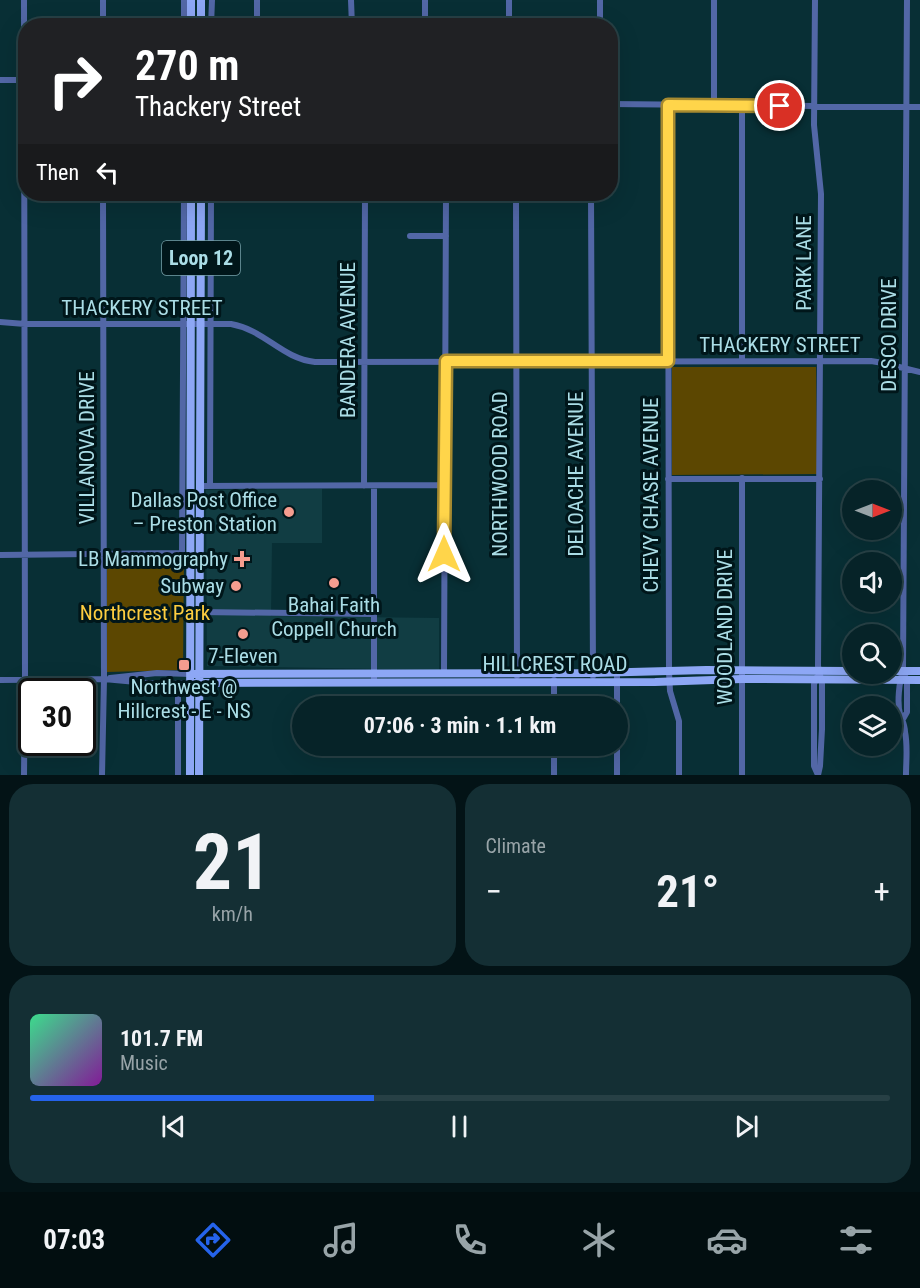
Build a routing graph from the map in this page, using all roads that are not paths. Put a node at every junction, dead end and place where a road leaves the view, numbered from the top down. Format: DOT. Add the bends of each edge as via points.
graph roads {
  1 [pos="24,0"];
  2 [pos="103,0"];
  3 [pos="184,0"];
  4 [pos="191,0"];
  5 [pos="201,0"];
  6 [pos="212,0"];
  7 [pos="257,0"];
  8 [pos="351,0"];
  9 [pos="425,0"];
  10 [pos="509,0"];
  11 [pos="600,0"];
  12 [pos="714,0"];
  13 [pos="815,0"];
  14 [pos="907,0"];
  15 [pos="24,18"];
  16 [pos="103,18"];
  17 [pos="184,18"];
  18 [pos="191,18"];
  19 [pos="201,18"];
  20 [pos="211,18"];
  21 [pos="257,18"];
  22 [pos="352,18"];
  23 [pos="425,18"];
  24 [pos="509,18"];
  25 [pos="600,18"];
  26 [pos="0,80"];
  27 [pos="18,80"];
  28 [pos="618,104"];
  29 [pos="668,105"];
  30 [pos="714,105"];
  31 [pos="742,105"];
  32 [pos="814,106"];
  33 [pos="907,107"];
  34 [pos="920,107"];
  35 [pos="25,201"];
  36 [pos="103,201"];
  37 [pos="184,201"];
  38 [pos="191,201"];
  39 [pos="201,201"];
  40 [pos="211,201"];
  41 [pos="365,201"];
  42 [pos="446,201"];
  43 [pos="516,201"];
  44 [pos="591,201"];
  45 [pos="410,236"];
  46 [pos="446,236"];
  47 [pos="0,322"];
  48 [pos="188,323"];
  49 [pos="201,323"];
  50 [pos="210,323"];
  51 [pos="25,324"];
  52 [pos="103,324"];
  53 [pos="446,361"];
  54 [pos="516,361"];
  55 [pos="668,361"];
  56 [pos="742,361"];
  57 [pos="821,361"];
  58 [pos="365,362"];
  59 [pos="593,362"];
  60 [pos="905,368"];
  61 [pos="920,372"];
  62 [pos="742,478"];
  63 [pos="668,479"];
  64 [pos="820,479"];
  65 [pos="190,486"];
  66 [pos="205,486"];
  67 [pos="364,486"];
  68 [pos="374,486"];
  69 [pos="444,486"];
  70 [pos="104,554"];
  71 [pos="0,555"];
  72 [pos="25,555"];
  73 [pos="200,612"];
  74 [pos="373,614"];
  75 [pos="819,670"];
  76 [pos="842,670"];
  77 [pos="903,671"];
  78 [pos="920,671"];
  79 [pos="554,673"];
  80 [pos="191,674"];
  81 [pos="200,674"];
  82 [pos="270,674"];
  83 [pos="326,674"];
  84 [pos="442,674"];
  85 [pos="742,674"];
  86 [pos="669,677"];
  87 [pos="25,678"];
  88 [pos="374,678"];
  89 [pos="517,678"];
  90 [pos="593,678"];
  91 [pos="617,678"];
  92 [pos="96,679"];
  93 [pos="104,679"];
  94 [pos="818,679"];
  95 [pos="0,680"];
  96 [pos="18,680"];
  97 [pos="903,680"];
  98 [pos="920,680"];
  99 [pos="554,682"];
  100 [pos="190,683"];
  101 [pos="200,683"];
  102 [pos="270,683"];
  103 [pos="441,683"];
  104 [pos="326,684"];
  105 [pos="554,696"];
  106 [pos="617,696"];
  107 [pos="178,698"];
  108 [pos="903,719"];
  109 [pos="24,756"];
  110 [pos="554,756"];
  111 [pos="617,756"];
  112 [pos="24,775"];
  113 [pos="102,775"];
  114 [pos="178,775"];
  115 [pos="190,775"];
  116 [pos="199,775"];
  117 [pos="554,775"];
  118 [pos="617,775"];
  119 [pos="679,775"];
  120 [pos="742,775"];
  121 [pos="818,775"];
  122 [pos="906,775"];
  1 -- 15 [label="street"];
  2 -- 16 [label="street"];
  3 -- 17 [label="street"];
  4 -- 18 [label="main road"];
  5 -- 19 [label="main road"];
  6 -- 20 [label="street"];
  7 -- 21 [label="street"];
  8 -- 22 [label="street"];
  9 -- 23 [label="street"];
  10 -- 24 [label="street"];
  11 -- 25 [label="street"];
  12 -- 30 [label="street"];
  13 -- 32 [label="street, PARK LANE"];
  14 -- 33 [label="street, DESCO DRIVE"];
  26 -- 27 [label="street"];
  28 -- 29 [label="street"];
  29 -- 30 [label="street"];
  29 -- 55 [label="street, CHEVY CHASE AVENUE"];
  30 -- 31 [label="street"];
  31 -- 32 [label="street"];
  31 -- 56 [label="street"];
  32 -- 33 [label="street"];
  32 -- 57 [label="street, PARK LANE" via="821,194"];
  33 -- 34 [label="street"];
  33 -- 60 [label="street, DESCO DRIVE"];
  35 -- 51 [label="street"];
  36 -- 52 [label="street, VILLANOVA DRIVE"];
  37 -- 48 [label="street"];
  38 -- 48 [label="main road, Loop 12"];
  39 -- 49 [label="main road, Loop 12"];
  40 -- 50 [label="street"];
  41 -- 58 [label="street, BANDERA AVENUE"];
  42 -- 46 [label="street"];
  43 -- 54 [label="street, NORTHWOOD ROAD"];
  44 -- 59 [label="street, DELOACHE AVENUE"];
  45 -- 46 [label="street"];
  46 -- 53 [label="street"];
  47 -- 51 [label="street, THACKERY STREET"];
  48 -- 49 [label="street, THACKERY STREET"];
  48 -- 52 [label="street, THACKERY STREET"];
  48 -- 65 [label="main road, Loop 12"];
  48 -- 70 [label="street" via="182,553"];
  49 -- 50 [label="street, THACKERY STREET"];
  49 -- 66 [label="main road, Loop 12"];
  50 -- 58 [label="street, THACKERY STREET" via="250,329 297,359"];
  50 -- 66 [label="street"];
  51 -- 52 [label="street, THACKERY STREET"];
  51 -- 72 [label="street"];
  52 -- 70 [label="street, VILLANOVA DRIVE"];
  53 -- 54 [label="street, THACKERY STREET"];
  53 -- 58 [label="street, THACKERY STREET"];
  53 -- 69 [label="street"];
  54 -- 59 [label="street, THACKERY STREET"];
  54 -- 89 [label="street, NORTHWOOD ROAD"];
  55 -- 56 [label="street, THACKERY STREET"];
  55 -- 59 [label="street, THACKERY STREET"];
  55 -- 63 [label="street, CHEVY CHASE AVENUE"];
  56 -- 57 [label="street, THACKERY STREET"];
  57 -- 60 [label="street, THACKERY STREET" via="871,361"];
  57 -- 64 [label="street, PARK LANE"];
  58 -- 67 [label="street, BANDERA AVENUE"];
  59 -- 90 [label="street, DELOACHE AVENUE"];
  60 -- 61 [label="street, THACKERY STREET"];
  60 -- 77 [label="street, DESCO DRIVE"];
  62 -- 63 [label="street"];
  62 -- 64 [label="street"];
  62 -- 85 [label="street, WOODLAND DRIVE"];
  63 -- 86 [label="street, CHEVY CHASE AVENUE"];
  64 -- 75 [label="street, PARK LANE"];
  65 -- 66 [label="main road"];
  65 -- 80 [label="main road, Loop 12"];
  66 -- 67 [label="street"];
  66 -- 73 [label="main road, Loop 12"];
  67 -- 68 [label="street"];
  68 -- 69 [label="street"];
  68 -- 74 [label="street"];
  69 -- 84 [label="street"];
  70 -- 72 [label="street"];
  70 -- 93 [label="street, VILLANOVA DRIVE"];
  71 -- 72 [label="street"];
  72 -- 87 [label="street"];
  73 -- 74 [label="street"];
  73 -- 81 [label="main road, Loop 12"];
  74 -- 88 [label="street"];
  75 -- 76 [label="main road, HILLCREST ROAD"];
  75 -- 85 [label="main road, HILLCREST ROAD"];
  75 -- 94 [label="street, PARK LANE"];
  77 -- 78 [label="main road"];
  77 -- 97 [label="street, DESCO DRIVE"];
  79 -- 89 [label="main road, HILLCREST ROAD"];
  79 -- 90 [label="main road, HILLCREST ROAD"];
  79 -- 99 [label="street"];
  80 -- 81 [label="main road, HILLCREST ROAD"];
  80 -- 93 [label="street"];
  80 -- 100 [label="main road, Loop 12"];
  81 -- 82 [label="main road, HILLCREST ROAD"];
  81 -- 101 [label="main road, Loop 12"];
  82 -- 83 [label="main road, HILLCREST ROAD"];
  82 -- 102 [label="main road"];
  83 -- 88 [label="main road, HILLCREST ROAD"];
  83 -- 104 [label="main road"];
  84 -- 88 [label="main road, HILLCREST ROAD"];
  84 -- 89 [label="main road, HILLCREST ROAD"];
  84 -- 103 [label="main road"];
  85 -- 86 [label="main road, HILLCREST ROAD"];
  85 -- 94 [label="main road, HILLCREST ROAD"];
  85 -- 120 [label="street, WOODLAND DRIVE"];
  86 -- 91 [label="main road, HILLCREST ROAD"];
  86 -- 119 [label="street, CHEVY CHASE AVENUE" via="679,721"];
  88 -- 103 [label="main road, HILLCREST ROAD"];
  88 -- 104 [label="main road, HILLCREST ROAD"];
  89 -- 99 [label="main road, HILLCREST ROAD"];
  89 -- 103 [label="main road, HILLCREST ROAD"];
  90 -- 91 [label="main road, HILLCREST ROAD"];
  90 -- 99 [label="main road, HILLCREST ROAD"];
  91 -- 106 [label="street"];
  92 -- 93 [label="street"];
  93 -- 100 [label="street"];
  93 -- 113 [label="street, VILLANOVA DRIVE"];
  94 -- 97 [label="main road, HILLCREST ROAD"];
  94 -- 121 [label="street, PARK LANE" via="822,729"];
  95 -- 96 [label="street"];
  97 -- 98 [label="main road, HILLCREST ROAD"];
  97 -- 108 [label="street, DESCO DRIVE"];
  99 -- 105 [label="street"];
  100 -- 101 [label="main road, HILLCREST ROAD"];
  100 -- 115 [label="main road, Loop 12"];
  101 -- 102 [label="main road, HILLCREST ROAD"];
  101 -- 116 [label="main road, Loop 12"];
  102 -- 104 [label="main road, HILLCREST ROAD"];
  107 -- 114 [label="street"];
  108 -- 122 [label="street, DESCO DRIVE"];
  109 -- 112 [label="street"];
  110 -- 117 [label="street"];
  111 -- 118 [label="street"];
}
